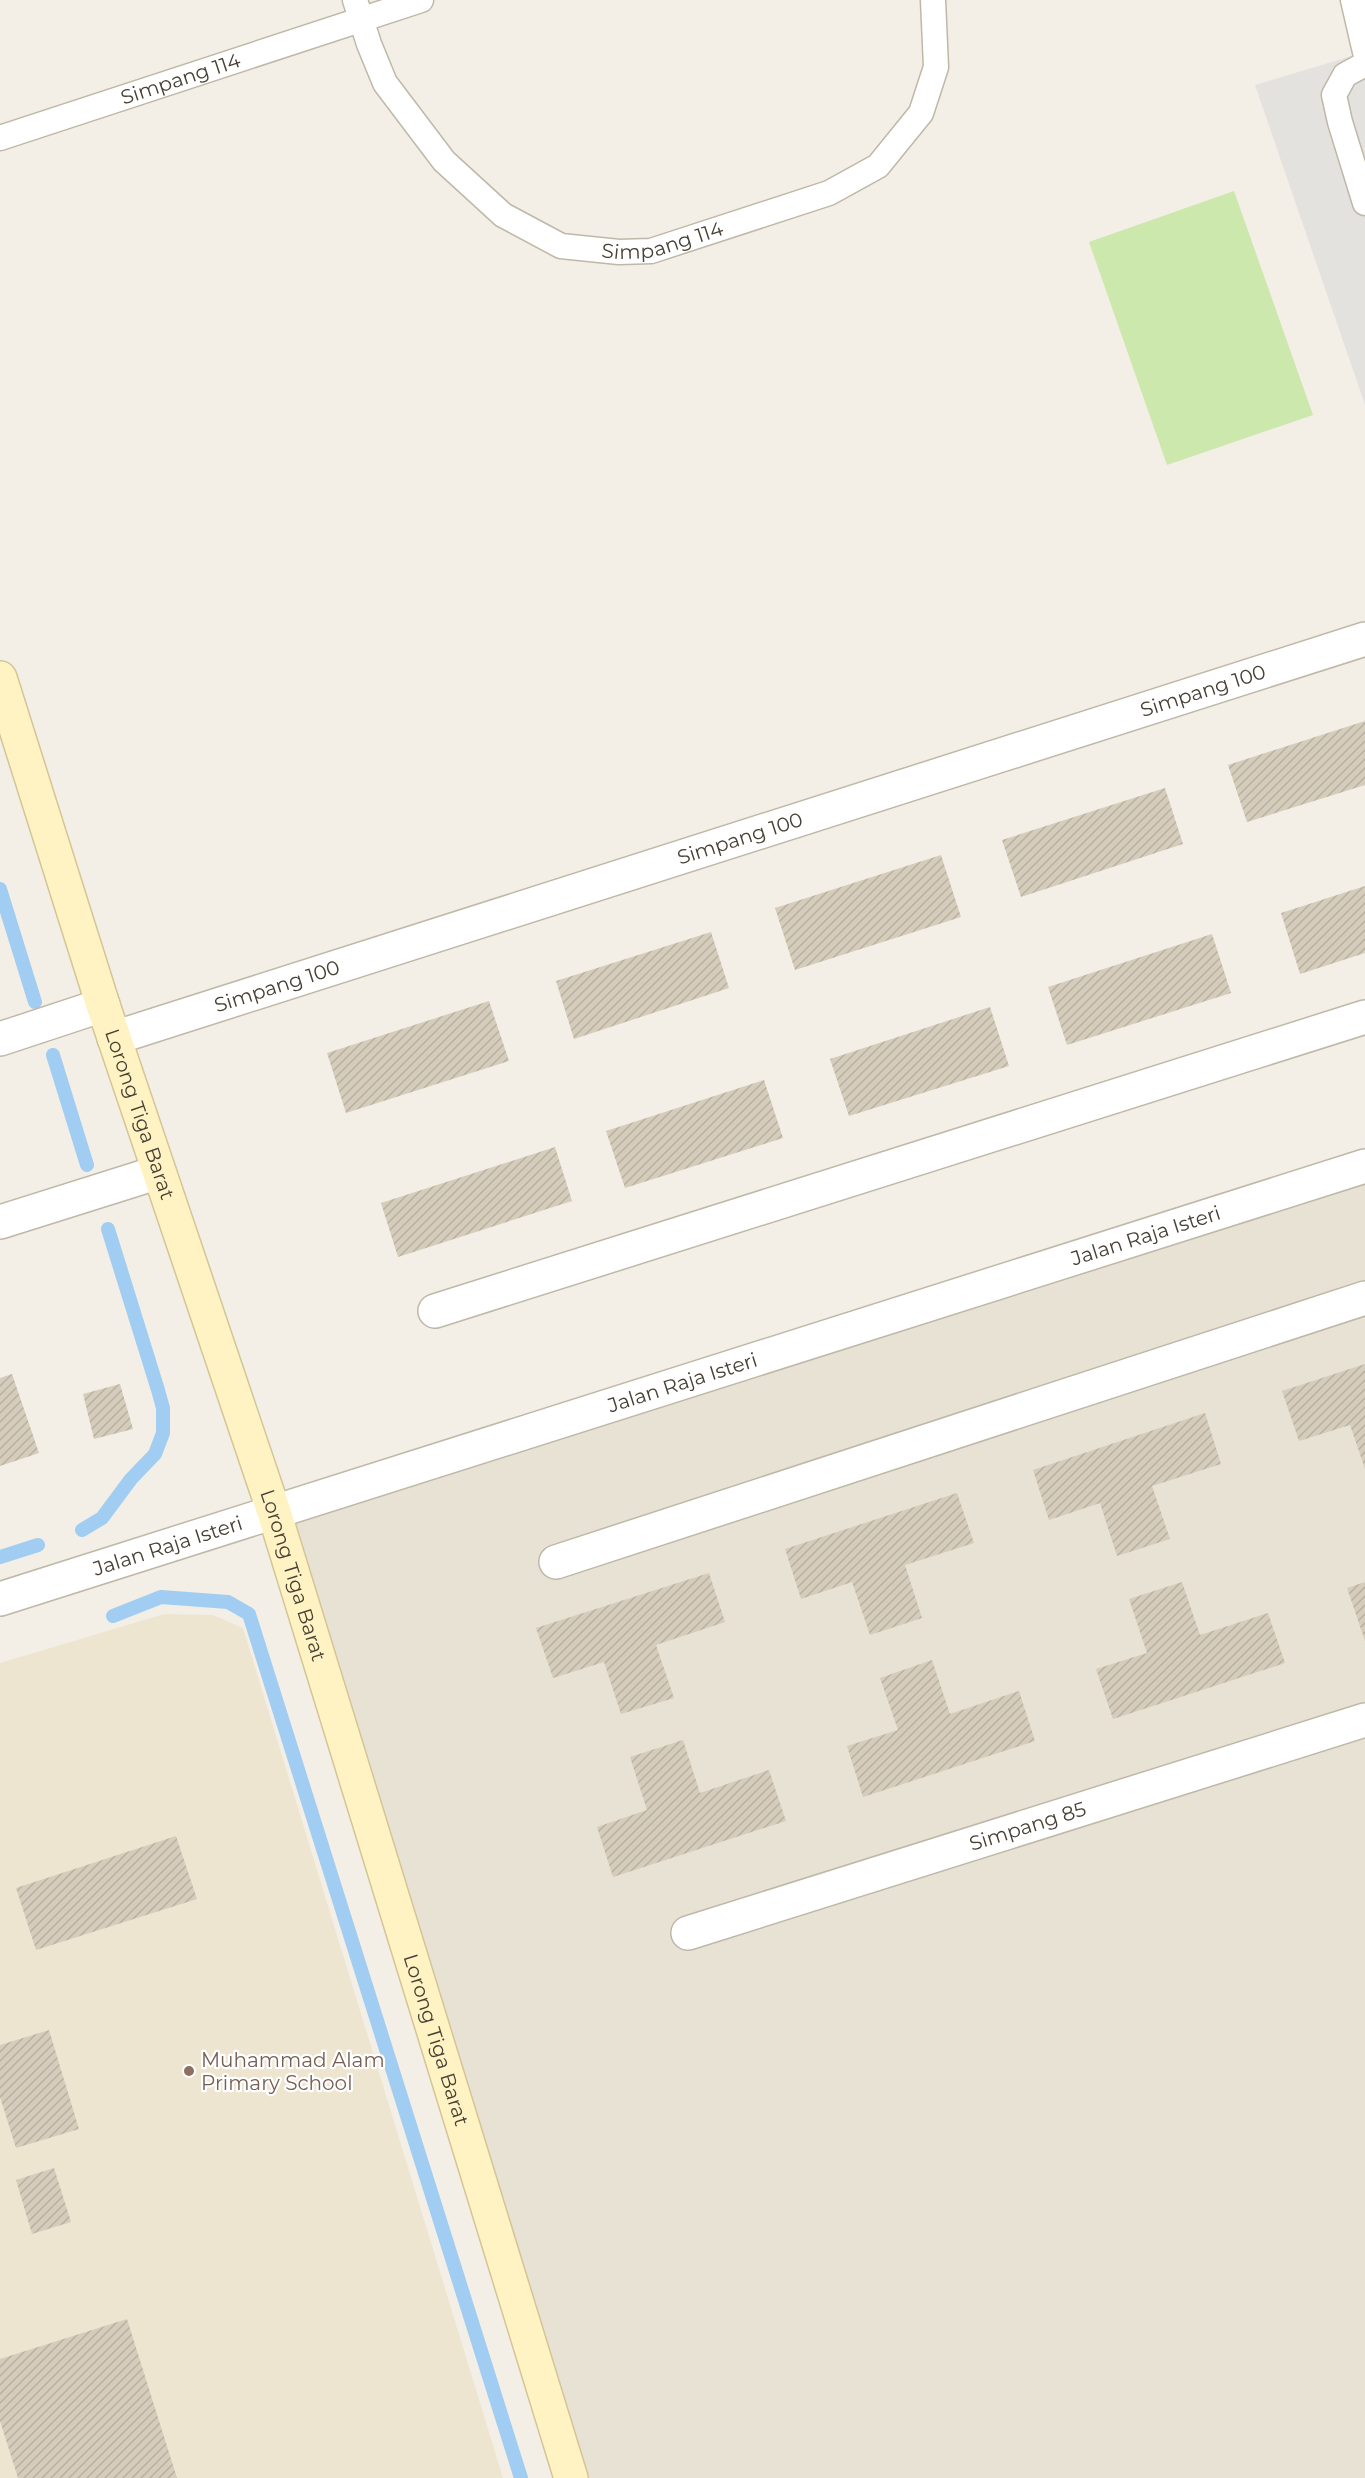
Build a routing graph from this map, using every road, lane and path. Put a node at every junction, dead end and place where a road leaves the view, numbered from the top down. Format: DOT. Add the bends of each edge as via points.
graph roads {
  1 [pos="421,0"];
  2 [pos="933,0"];
  3 [pos="1353,0"];
  4 [pos="358,10"];
  5 [pos="1365,52"];
  6 [pos="1365,64"];
  7 [pos="0,138"];
  8 [pos="1365,203"];
  9 [pos="1365,639"];
  10 [pos="0,678"];
  11 [pos="103,1005"];
  12 [pos="1365,1017"];
  13 [pos="114,1038"];
  14 [pos="0,1039"];
  15 [pos="1365,1166"];
  16 [pos="159,1172"];
  17 [pos="0,1222"];
  18 [pos="1365,1298"];
  19 [pos="435,1311"];
  20 [pos="274,1512"];
  21 [pos="556,1562"];
  22 [pos="0,1599"];
  23 [pos="1365,1720"];
  24 [pos="688,1933"];
  25 [pos="571,2478"];
  1 -- 4 [label="lane, Simpang 114"];
  2 -- 4 [label="lane, Simpang 114" via="936,67 921,113 879,166 829,193 651,251 619,252 561,246 503,215 444,161 385,82"];
  3 -- 5 [label="lane"];
  4 -- 7 [label="lane, Simpang 114"];
  6 -- 8 [label="lane" via="1345,75 1334,95"];
  9 -- 13 [label="street, Simpang 100"];
  10 -- 11 [label="main road, Lorong Tiga Barat"];
  11 -- 13 [label="main road, Lorong Tiga Barat"];
  11 -- 14 [label="street"];
  12 -- 19 [label="street"];
  13 -- 16 [label="main road, Lorong Tiga Barat"];
  15 -- 20 [label="street, Jalan Raja Isteri"];
  16 -- 17 [label="street"];
  16 -- 20 [label="main road, Lorong Tiga Barat"];
  18 -- 21 [label="street"];
  20 -- 22 [label="street, Jalan Raja Isteri"];
  20 -- 25 [label="main road, Lorong Tiga Barat"];
  23 -- 24 [label="street, Simpang 85"];
}
